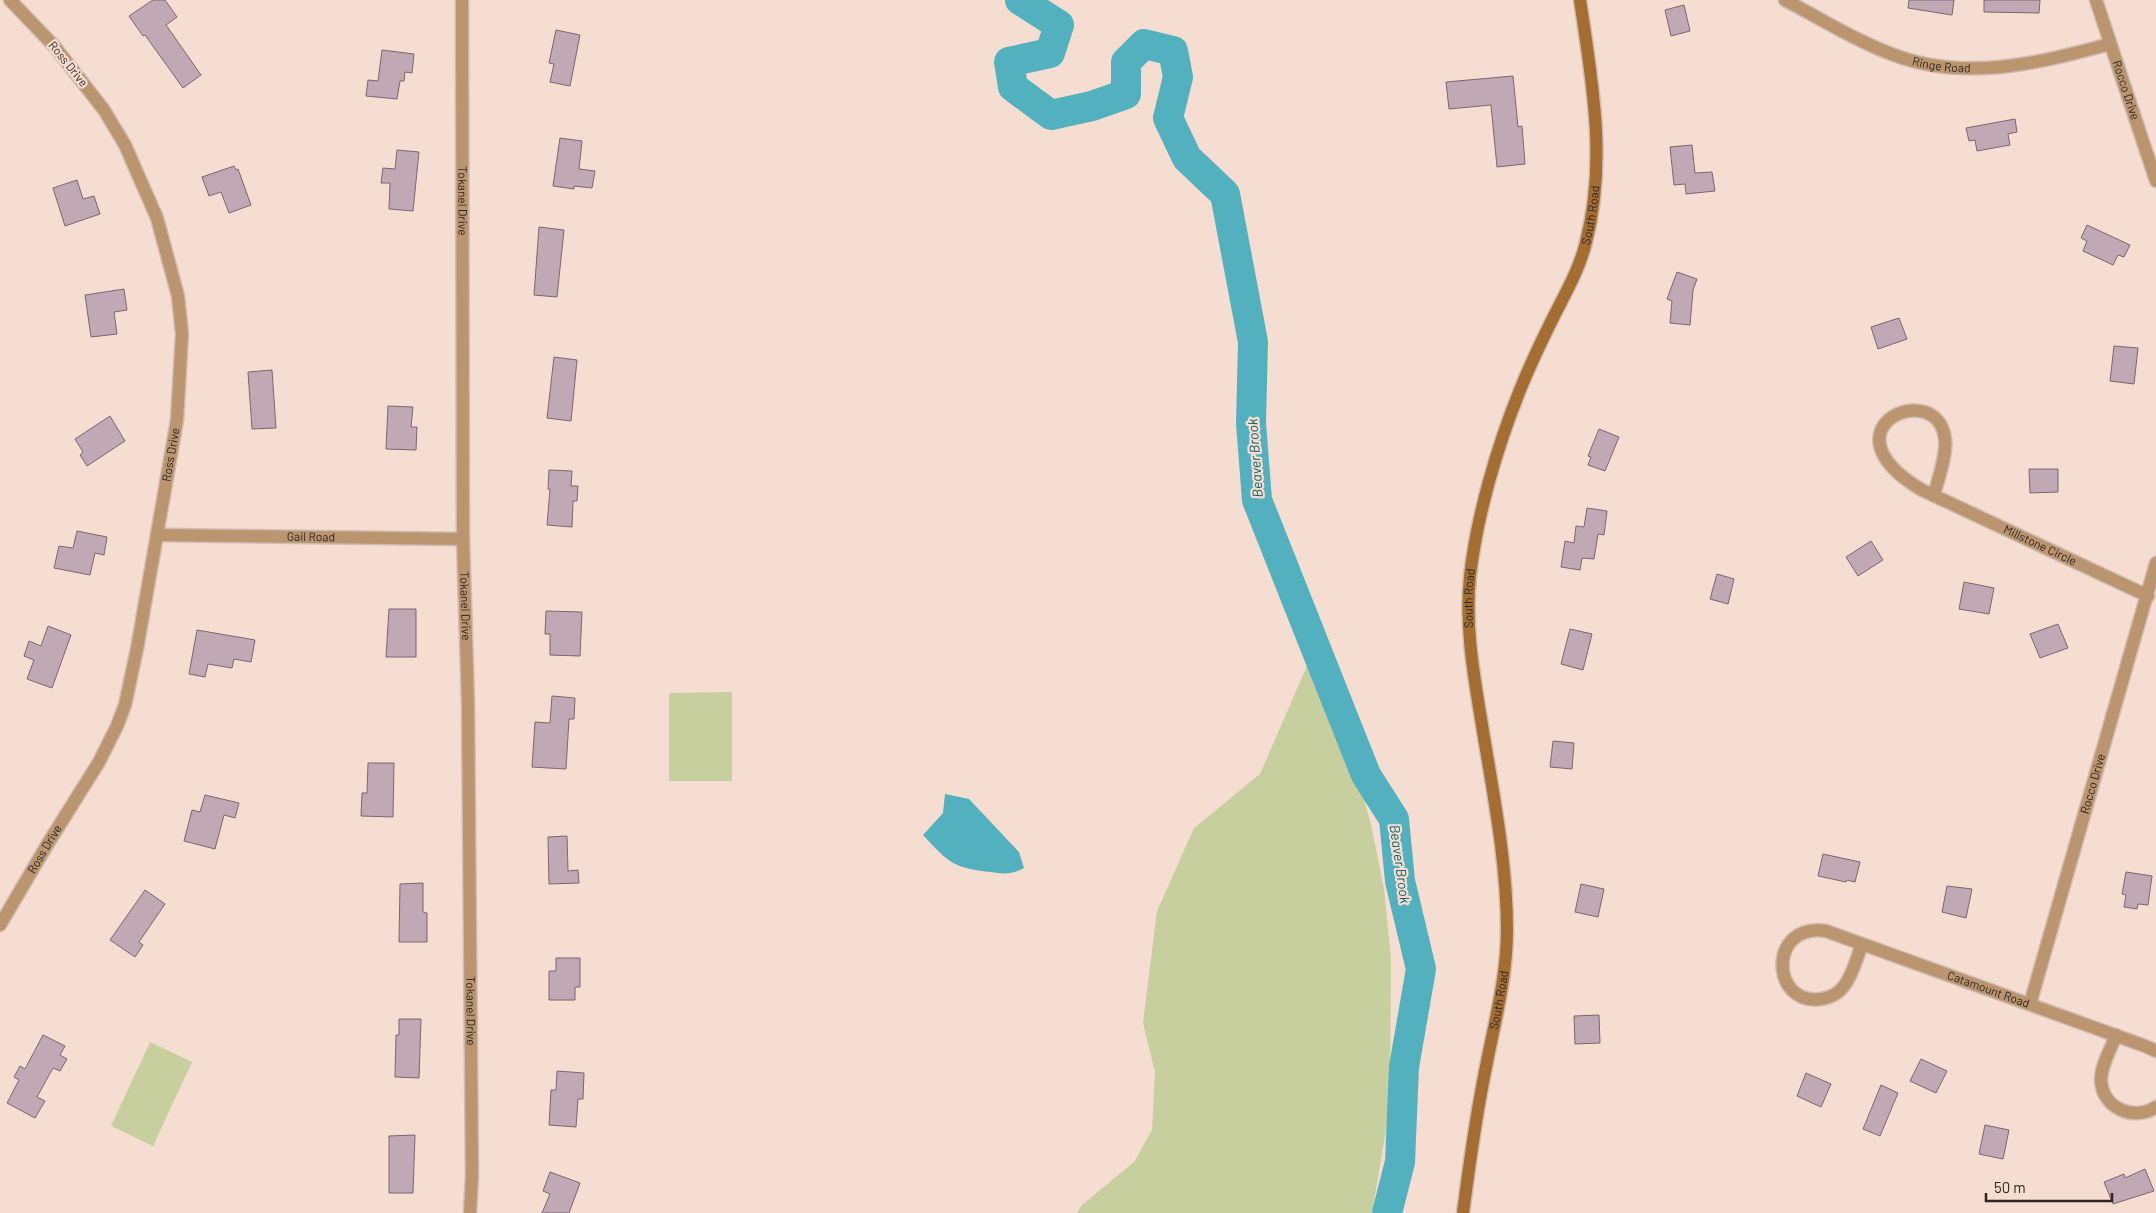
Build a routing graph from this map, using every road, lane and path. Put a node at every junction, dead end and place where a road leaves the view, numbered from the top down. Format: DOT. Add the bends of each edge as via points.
graph roads {
  1 [pos="10,0"];
  2 [pos="462,0"];
  3 [pos="1580,0"];
  4 [pos="1785,0"];
  5 [pos="2096,0"];
  6 [pos="2110,44"];
  7 [pos="2156,181"];
  8 [pos="1934,496"];
  9 [pos="157,534"];
  10 [pos="463,539"];
  11 [pos="2156,563"];
  12 [pos="2148,596"];
  13 [pos="0,925"];
  14 [pos="1862,944"];
  15 [pos="2030,1004"];
  16 [pos="2116,1035"];
  17 [pos="2156,1051"];
  18 [pos="2156,1107"];
  19 [pos="470,1213"];
  20 [pos="1463,1213"];
  1 -- 9 [label="street, Ross Drive" via="56,47 125,145 157,218 168,256 178,296 182,375"];
  2 -- 10 [label="street, Tokanel Drive"];
  3 -- 20 [label="street, South Road" via="1596,127 1593,205 1586,244 1507,424 1476,538 1470,577 1468,617 1471,656 1502,851 1507,929 1501,997 1474,1125"];
  4 -- 6 [label="street, Ringe Road" via="1870,45 1918,63 1946,68 1978,69 2026,64"];
  5 -- 6 [label="street, Rocco Drive"];
  6 -- 7 [label="street, Rocco Drive"];
  8 -- 8 [label="street, Millstone Circle" via="1904,478 1883,457 1882,431 1899,412 1912,409 1925,412 1936,419 1943,431 1945,446"];
  8 -- 12 [label="street, Millstone Circle"];
  9 -- 10 [label="street, Gail Road"];
  9 -- 13 [label="street, Ross Drive" via="130,684 118,726"];
  10 -- 19 [label="street, Tokanel Drive" via="468,703"];
  11 -- 12 [label="street, Rocco Drive"];
  12 -- 15 [label="street, Rocco Drive"];
  14 -- 14 [label="street, Catamount Road" via="1819,930 1798,935 1784,952 1782,966 1786,980 1802,996 1817,1000 1832,996 1848,980"];
  14 -- 15 [label="street, Catamount Road"];
  15 -- 16 [label="street, Catamount Road"];
  16 -- 17 [label="street, Catamount Road"];
  16 -- 18 [label="street" via="2102,1073 2105,1095 2114,1107 2128,1113 2144,1113"];
}
